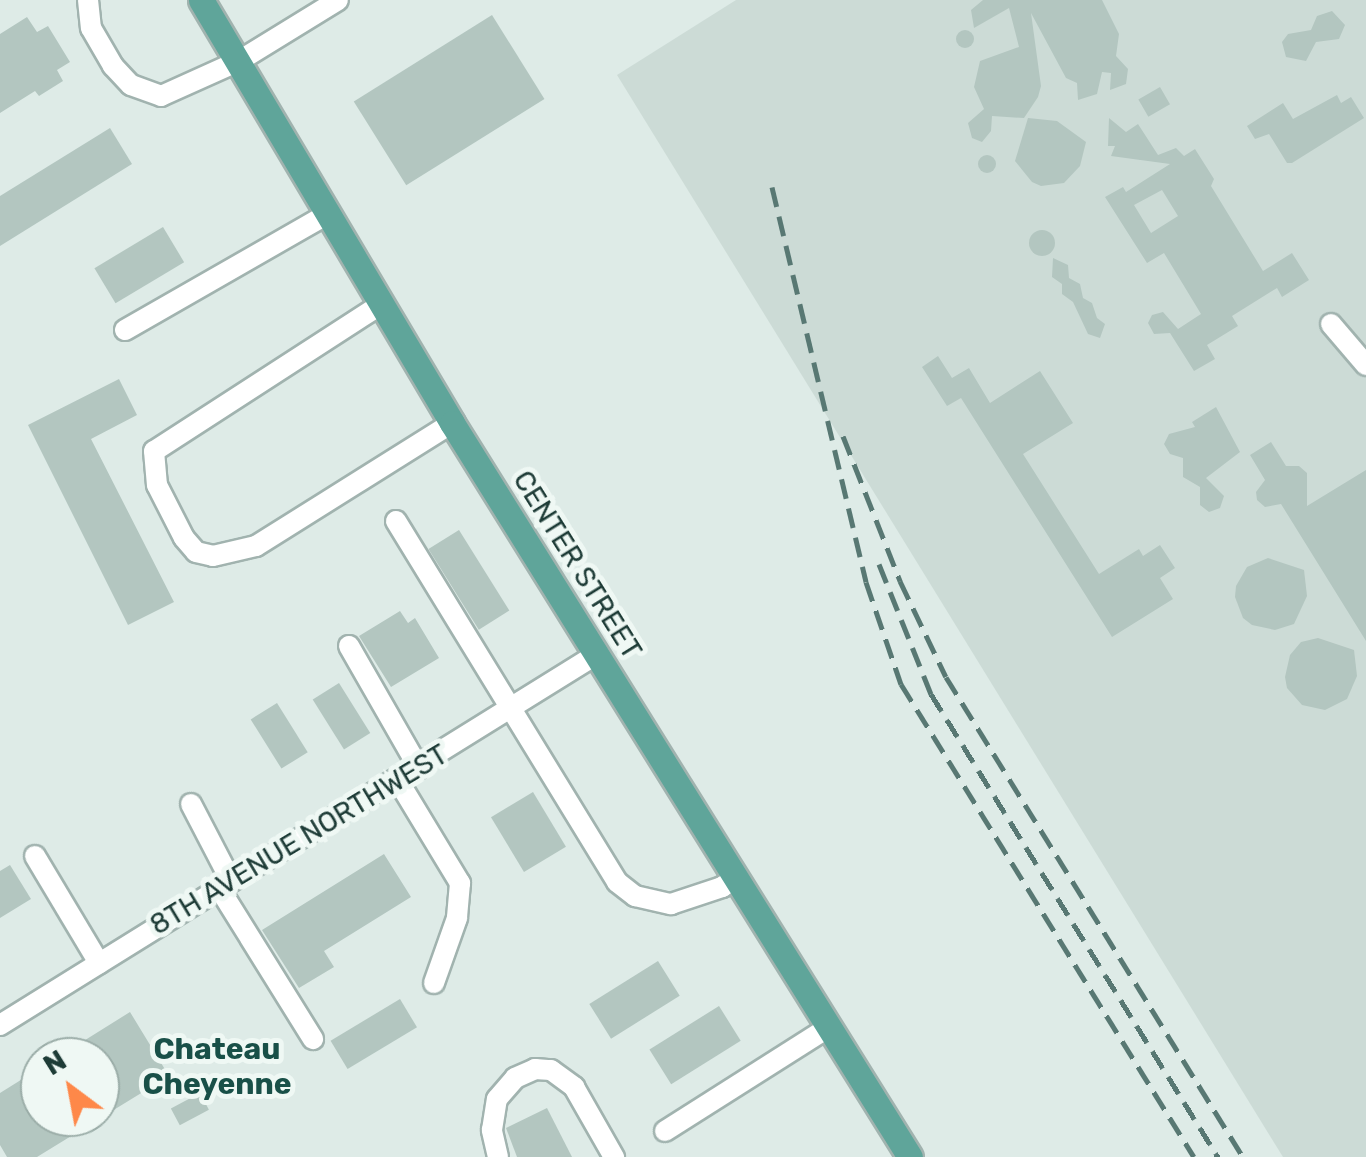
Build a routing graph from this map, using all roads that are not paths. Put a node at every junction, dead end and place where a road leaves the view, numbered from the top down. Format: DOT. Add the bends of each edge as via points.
graph roads {
  1 [pos="88,0"];
  2 [pos="201,0"];
  3 [pos="338,0"];
  4 [pos="239,61"];
  5 [pos="329,213"];
  6 [pos="380,305"];
  7 [pos="1331,324"];
  8 [pos="125,330"];
  9 [pos="1366,365"];
  10 [pos="452,423"];
  11 [pos="396,521"];
  12 [pos="349,646"];
  13 [pos="597,654"];
  14 [pos="512,710"];
  15 [pos="419,768"];
  16 [pos="398,779"];
  17 [pos="191,804"];
  18 [pos="34,856"];
  19 [pos="736,878"];
  20 [pos="225,885"];
  21 [pos="99,963"];
  22 [pos="434,984"];
  23 [pos="0,1025"];
  24 [pos="828,1027"];
  25 [pos="313,1040"];
  26 [pos="664,1131"];
  27 [pos="498,1157"];
  28 [pos="614,1157"];
  29 [pos="910,1157"];
  1 -- 4 [label="street" via="91,28 131,85 161,96"];
  2 -- 4 [label="main road, CENTER STREET"];
  3 -- 4 [label="street"];
  4 -- 5 [label="main road, CENTER STREET"];
  5 -- 6 [label="main road, CENTER STREET"];
  5 -- 8 [label="street"];
  6 -- 10 [label="main road, CENTER STREET"];
  6 -- 10 [label="street" via="154,451 157,485 184,538 196,552 213,556 256,546"];
  7 -- 9 [label="street"];
  10 -- 13 [label="main road, CENTER STREET"];
  11 -- 14 [label="street"];
  12 -- 15 [label="street"];
  13 -- 14 [label="street, 8TH AVENUE NORTHWEST"];
  13 -- 19 [label="main road, CENTER STREET"];
  14 -- 15 [label="street, 8TH AVENUE NORTHWEST"];
  14 -- 19 [label="street" via="617,882 635,896 670,904"];
  15 -- 16 [label="street, 8TH AVENUE NORTHWEST"];
  16 -- 20 [label="street, 8TH AVENUE NORTHWEST"];
  16 -- 22 [label="street" via="460,882 458,918"];
  17 -- 20 [label="street"];
  18 -- 21 [label="street"];
  19 -- 24 [label="main road, CENTER STREET"];
  20 -- 21 [label="street, 8TH AVENUE NORTHWEST"];
  20 -- 25 [label="street"];
  21 -- 23 [label="street, 8TH AVENUE NORTHWEST"];
  24 -- 26 [label="street"];
  24 -- 29 [label="main road, CENTER STREET"];
  27 -- 28 [label="street" via="492,1130 497,1099 515,1078 535,1069 551,1070 574,1087"];
}
